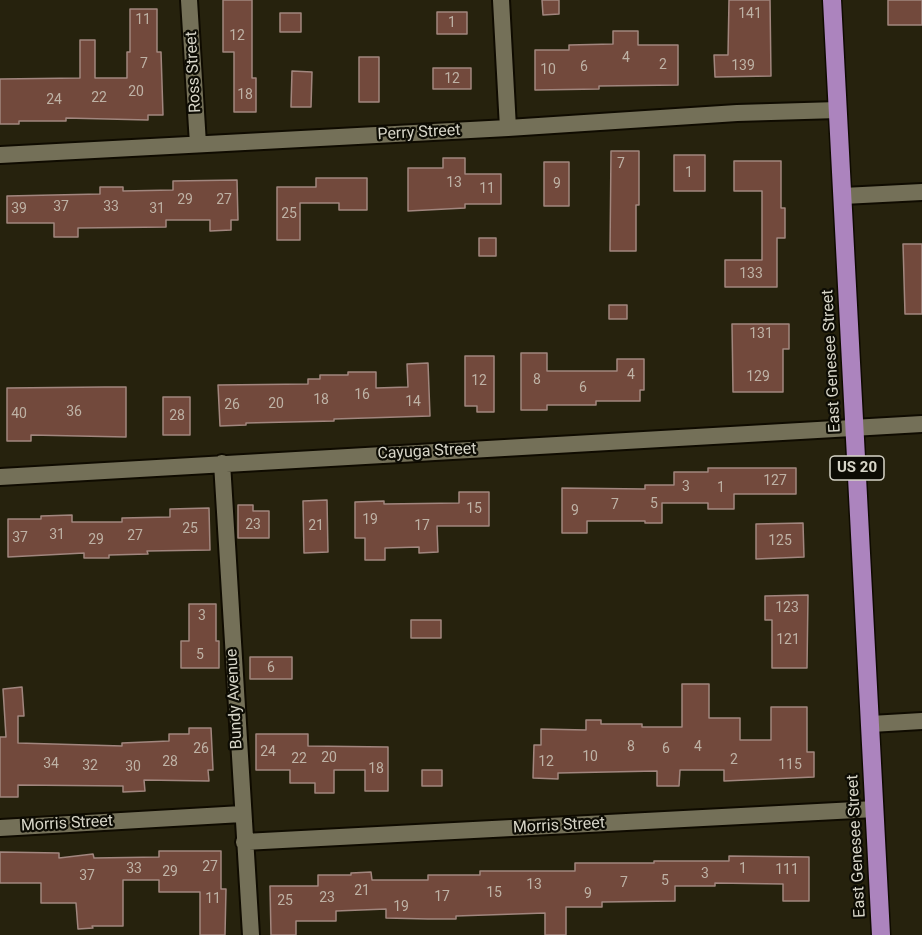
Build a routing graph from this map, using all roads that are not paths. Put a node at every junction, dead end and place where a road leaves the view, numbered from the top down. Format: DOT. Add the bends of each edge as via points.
graph roads {
  1 [pos="189,0"];
  2 [pos="501,0"];
  3 [pos="832,0"];
  4 [pos="838,110"];
  5 [pos="508,128"];
  6 [pos="198,144"];
  7 [pos="0,155"];
  8 [pos="922,192"];
  9 [pos="843,196"];
  10 [pos="922,424"];
  11 [pos="855,429"];
  12 [pos="222,463"];
  13 [pos="0,477"];
  14 [pos="922,721"];
  15 [pos="871,724"];
  16 [pos="875,809"];
  17 [pos="242,814"];
  18 [pos="0,828"];
  19 [pos="244,842"];
  20 [pos="250,935"];
  21 [pos="881,935"];
  1 -- 6 [label="street, Ross Street"];
  2 -- 5 [label="street"];
  3 -- 4 [label="highway, East Genesee Street / US 20"];
  4 -- 5 [label="street, Perry Street"];
  4 -- 9 [label="highway, East Genesee Street / US 20"];
  5 -- 6 [label="street, Perry Street"];
  6 -- 7 [label="street, Perry Street"];
  8 -- 9 [label="street"];
  9 -- 11 [label="highway, East Genesee Street / US 20"];
  10 -- 11 [label="street, Cayuga Street"];
  11 -- 12 [label="street, Cayuga Street"];
  11 -- 15 [label="highway, East Genesee Street / US 20"];
  12 -- 13 [label="street, Cayuga Street"];
  12 -- 17 [label="street, Bundy Avenue"];
  14 -- 15 [label="street"];
  15 -- 16 [label="highway, East Genesee Street / US 20"];
  16 -- 19 [label="street, Morris Street"];
  16 -- 21 [label="highway, East Genesee Street / US 20"];
  17 -- 18 [label="street, Morris Street"];
  17 -- 19 [label="street, Bundy Avenue"];
  19 -- 20 [label="street, Bundy Avenue"];
}
